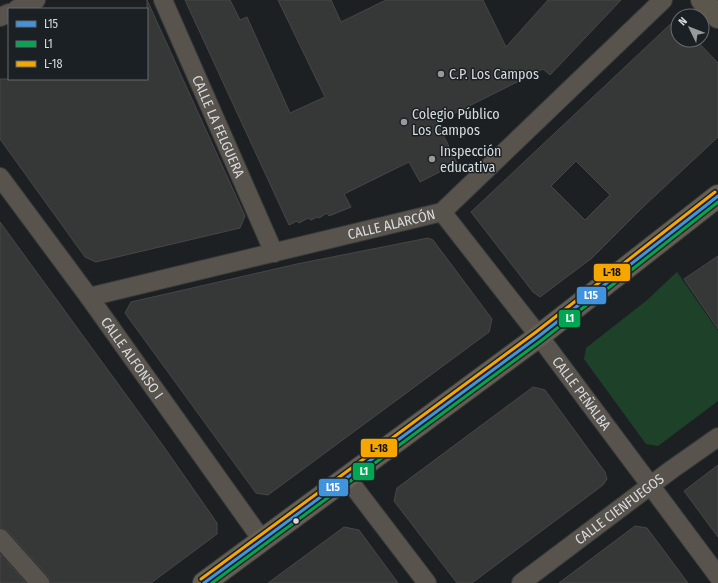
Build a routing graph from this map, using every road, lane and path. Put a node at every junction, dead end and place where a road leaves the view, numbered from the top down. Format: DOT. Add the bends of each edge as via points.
graph roads {
  1 [pos="36,0"];
  2 [pos="163,0"];
  3 [pos="663,0"];
  4 [pos="702,0"];
  5 [pos="19,8"];
  6 [pos="718,17"];
  7 [pos="1,180"];
  8 [pos="718,196"];
  9 [pos="442,212"];
  10 [pos="274,253"];
  11 [pos="89,297"];
  12 [pos="539,336"];
  13 [pos="718,437"];
  14 [pos="347,478"];
  15 [pos="650,486"];
  16 [pos="0,538"];
  17 [pos="262,540"];
  18 [pos="718,576"];
  19 [pos="40,583"];
  20 [pos="204,583"];
  21 [pos="427,583"];
  22 [pos="521,583"];
  1 -- 5 [label="street"];
  2 -- 10 [label="street, CALLE LA FELGUERA"];
  3 -- 9 [label="street, CALLE ALARCÓN"];
  4 -- 6 [label="main road"];
  7 -- 11 [label="street, CALLE ALFONSO I"];
  8 -- 12 [label="main road"];
  9 -- 10 [label="street, CALLE ALARCÓN"];
  9 -- 12 [label="street, CALLE PEÑALBA"];
  10 -- 11 [label="street, CALLE ALARCÓN"];
  11 -- 17 [label="street, CALLE ALFONSO I"];
  12 -- 14 [label="main road"];
  12 -- 15 [label="street, CALLE PEÑALBA"];
  13 -- 15 [label="street, CALLE CIENFUEGOS"];
  14 -- 17 [label="main road"];
  14 -- 21 [label="street"];
  15 -- 18 [label="street, CALLE PEÑALBA"];
  15 -- 22 [label="street, CALLE CIENFUEGOS"];
  16 -- 19 [label="street"];
  17 -- 20 [label="main road"];
}
